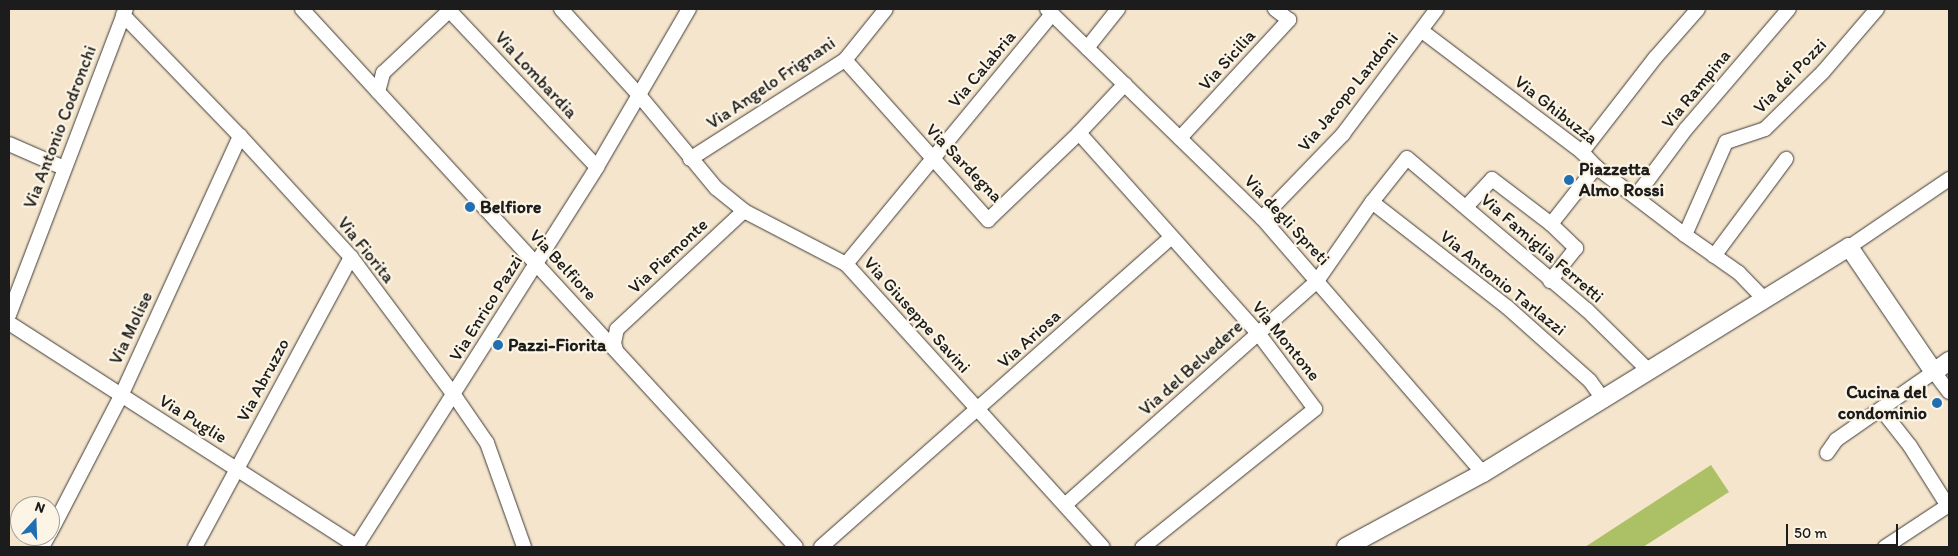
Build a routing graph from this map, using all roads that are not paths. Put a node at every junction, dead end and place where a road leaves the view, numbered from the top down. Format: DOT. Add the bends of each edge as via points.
graph roads {
  1 [pos="302,9"];
  2 [pos="561,9"];
  3 [pos="689,9"];
  4 [pos="1118,9"];
  5 [pos="1275,9"];
  6 [pos="1437,9"];
  7 [pos="1698,9"];
  8 [pos="1789,9"];
  9 [pos="1876,9"];
  10 [pos="448,10"];
  11 [pos="882,10"];
  12 [pos="1049,11"];
  13 [pos="124,12"];
  14 [pos="1422,31"];
  15 [pos="1087,48"];
  16 [pos="845,60"];
  17 [pos="1125,84"];
  18 [pos="378,92"];
  19 [pos="639,95"];
  20 [pos="1079,133"];
  21 [pos="240,136"];
  22 [pos="1180,138"];
  23 [pos="9,144"];
  24 [pos="1582,152"];
  25 [pos="931,158"];
  26 [pos="1407,158"];
  27 [pos="1786,158"];
  28 [pos="690,159"];
  29 [pos="1596,167"];
  30 [pos="64,168"];
  31 [pos="597,168"];
  32 [pos="1949,179"];
  33 [pos="1636,196"];
  34 [pos="1372,202"];
  35 [pos="1466,206"];
  36 [pos="744,211"];
  37 [pos="1262,218"];
  38 [pos="1551,224"];
  39 [pos="1685,235"];
  40 [pos="1171,237"];
  41 [pos="1849,247"];
  42 [pos="1714,256"];
  43 [pos="351,257"];
  44 [pos="536,264"];
  45 [pos="846,264"];
  46 [pos="15,277"];
  47 [pos="1317,280"];
  48 [pos="1550,281"];
  49 [pos="1763,298"];
  50 [pos="9,315"];
  51 [pos="9,323"];
  52 [pos="596,328"];
  53 [pos="617,329"];
  54 [pos="1258,334"];
  55 [pos="616,350"];
  56 [pos="1949,361"];
  57 [pos="1649,371"];
  58 [pos="1934,372"];
  59 [pos="1949,392"];
  60 [pos="454,394"];
  61 [pos="121,396"];
  62 [pos="1604,400"];
  63 [pos="1881,409"];
  64 [pos="977,410"];
  65 [pos="1828,453"];
  66 [pos="236,468"];
  67 [pos="1483,473"];
  68 [pos="1066,504"];
  69 [pos="1949,506"];
  70 [pos="60,513"];
  71 [pos="1902,543"];
  72 [pos="196,547"];
  73 [pos="356,547"];
  74 [pos="524,547"];
  75 [pos="796,547"];
  76 [pos="821,547"];
  77 [pos="1103,547"];
  78 [pos="1143,547"];
  79 [pos="1346,547"];
  80 [pos="1885,547"];
  1 -- 18 [label="street, Via Belfiore"];
  2 -- 19 [label="street, Via Giuseppe Savini"];
  3 -- 19 [label="street, Via Enrico Pazzi"];
  4 -- 15 [label="street"];
  5 -- 22 [label="street, Via Sicilia" via="1289,20"];
  6 -- 14 [label="street, Via Jacopo Landoni"];
  7 -- 24 [label="street"];
  8 -- 33 [label="street, Via Rampina" via="1686,129"];
  9 -- 39 [label="street, Via dei Pozzi" via="1823,72 1765,129 1726,142"];
  10 -- 18 [label="street" via="383,73"];
  10 -- 31 [label="street, Via Lombardia"];
  11 -- 16 [label="street, Via Angelo Frignani"];
  12 -- 15 [label="street, Via degli Spreti"];
  12 -- 25 [label="street, Via Calabria"];
  13 -- 21 [label="street, Via Fiorita"];
  13 -- 30 [label="street, Via Antonio Codronchi"];
  14 -- 24 [label="street, Via Ghibuzza"];
  14 -- 37 [label="street, Via Jacopo Landoni" via="1343,134"];
  15 -- 17 [label="street, Via degli Spreti"];
  16 -- 25 [label="street, Via Sardegna"];
  16 -- 28 [label="street, Via Angelo Frignani"];
  17 -- 20 [label="street, Via Sardegna"];
  17 -- 22 [label="street, Via degli Spreti"];
  18 -- 44 [label="street, Via Belfiore"];
  19 -- 28 [label="street, Via Giuseppe Savini"];
  19 -- 31 [label="street, Via Enrico Pazzi"];
  20 -- 25 [label="street, Via Sardegna" via="988,220"];
  20 -- 40 [label="street, Via Montone"];
  21 -- 43 [label="street, Via Fiorita"];
  21 -- 61 [label="street, Via Molise"];
  22 -- 37 [label="street, Via degli Spreti"];
  23 -- 30 [label="street"];
  24 -- 29 [label="street, Via Ghibuzza"];
  25 -- 45 [label="street, Via Calabria"];
  26 -- 34 [label="street, Via del Belvedere"];
  26 -- 35 [label="street, Via Famiglia Ferretti" via="1452,198"];
  27 -- 42 [label="street"];
  28 -- 36 [label="street, Via Giuseppe Savini" via="716,188"];
  29 -- 33 [label="street, Via Ghibuzza"];
  29 -- 38 [label="street"];
  30 -- 46 [label="street, Via Antonio Codronchi"];
  31 -- 44 [label="street, Via Enrico Pazzi"];
  32 -- 41 [label="street"];
  33 -- 39 [label="street, Via Ghibuzza"];
  34 -- 47 [label="street, Via del Belvedere"];
  34 -- 62 [label="street, Via Antonio Tarlazzi" via="1507,307 1590,382"];
  35 -- 38 [label="street" via="1492,179"];
  35 -- 48 [label="street, Via Famiglia Ferretti"];
  36 -- 45 [label="street, Via Giuseppe Savini"];
  36 -- 53 [label="street, Via Piemonte"];
  37 -- 47 [label="street, Via degli Spreti"];
  38 -- 48 [label="street" via="1576,248"];
  39 -- 42 [label="street, Via Ghibuzza"];
  40 -- 54 [label="street, Via Montone"];
  40 -- 64 [label="street, Via Ariosa"];
  41 -- 49 [label="street"];
  41 -- 58 [label="street"];
  42 -- 49 [label="street, Via Ghibuzza" via="1739,273"];
  43 -- 60 [label="street, Via Fiorita"];
  43 -- 66 [label="street, Via Abruzzo"];
  44 -- 52 [label="street, Via Belfiore"];
  44 -- 60 [label="street, Via Enrico Pazzi"];
  45 -- 64 [label="street, Via Giuseppe Savini"];
  46 -- 50 [label="street, Via Antonio Codronchi"];
  47 -- 54 [label="street, Via del Belvedere"];
  47 -- 67 [label="street, Via degli Spreti"];
  48 -- 57 [label="street, Via Famiglia Ferretti" via="1587,310"];
  49 -- 57 [label="street"];
  51 -- 61 [label="street, Via Puglie"];
  52 -- 53 [label="street"];
  52 -- 55 [label="street, Via Belfiore"];
  53 -- 55 [label="street"];
  54 -- 68 [label="street, Via del Belvedere"];
  54 -- 78 [label="street, Via Montone" via="1315,409"];
  55 -- 75 [label="street, Via Belfiore"];
  56 -- 58 [label="street"];
  57 -- 62 [label="street"];
  58 -- 59 [label="street"];
  58 -- 63 [label="street"];
  60 -- 73 [label="street, Via Enrico Pazzi"];
  60 -- 74 [label="street, Via Fiorita" via="487,444"];
  61 -- 66 [label="street, Via Puglie"];
  61 -- 70 [label="street, Via Molise"];
  62 -- 67 [label="street"];
  63 -- 65 [label="street" via="1836,440"];
  63 -- 69 [label="street" via="1910,446"];
  64 -- 68 [label="street, Via Giuseppe Savini"];
  64 -- 76 [label="street, Via Ariosa"];
  66 -- 72 [label="street, Via Abruzzo"];
  66 -- 73 [label="street, Via Puglie"];
  67 -- 79 [label="street"];
  68 -- 77 [label="street, Via Giuseppe Savini"];
  69 -- 71 [label="street"];
  71 -- 80 [label="street"];
}
